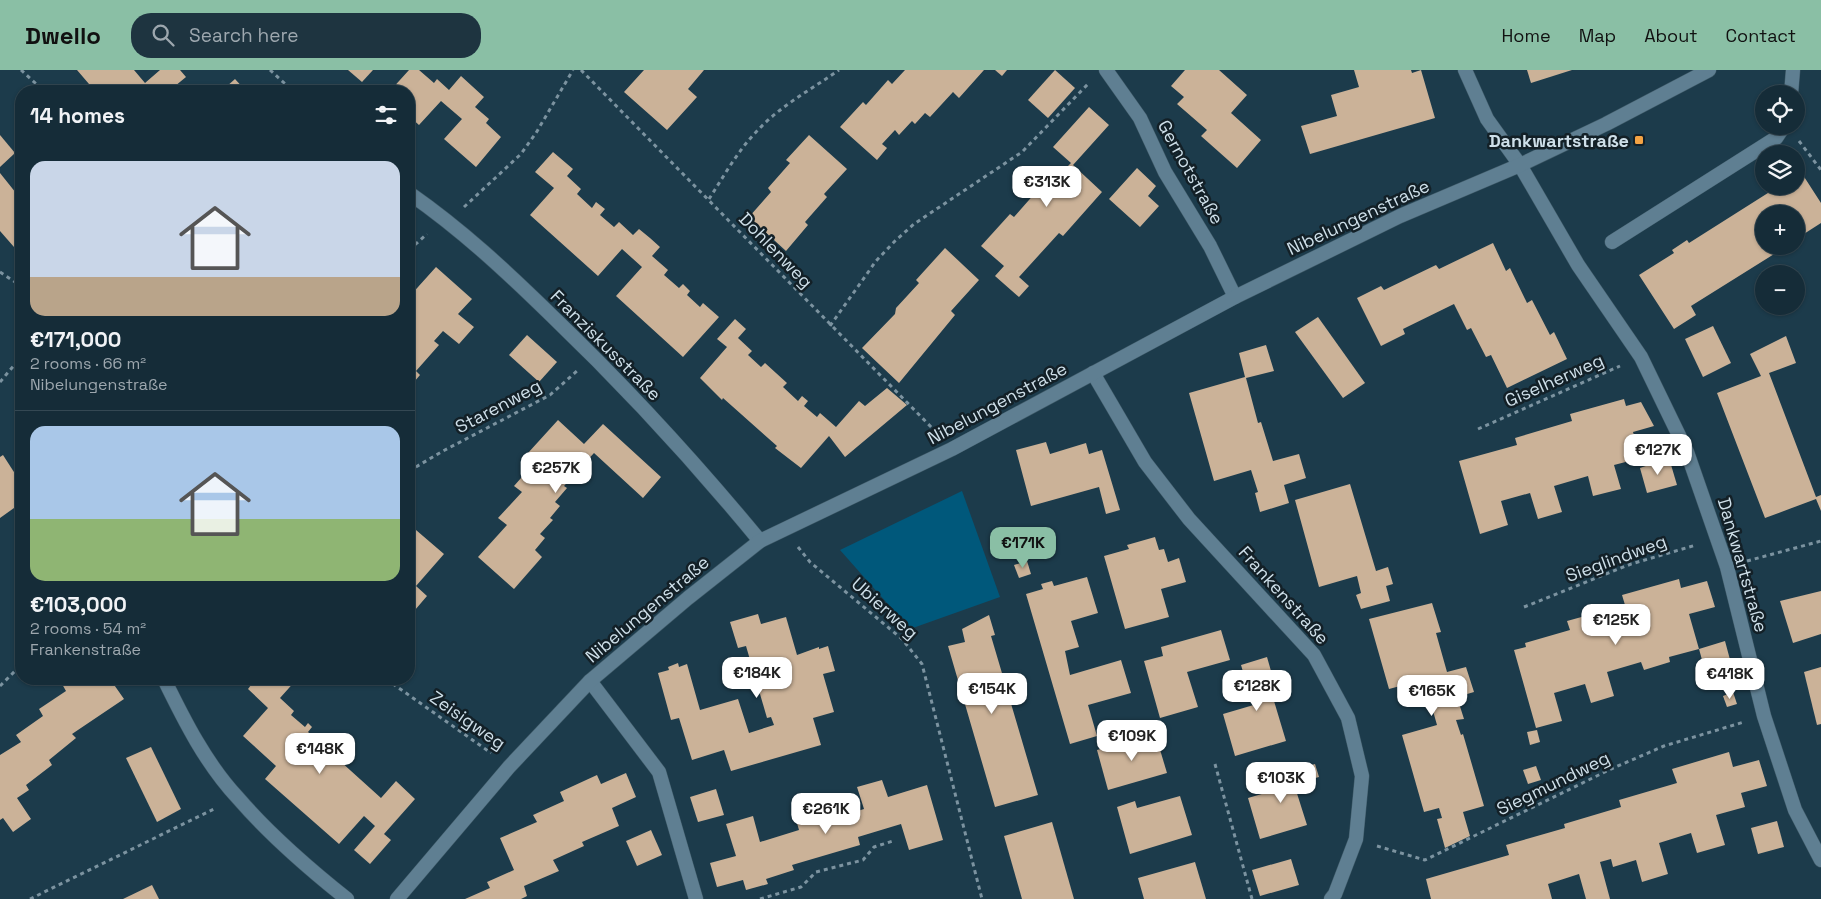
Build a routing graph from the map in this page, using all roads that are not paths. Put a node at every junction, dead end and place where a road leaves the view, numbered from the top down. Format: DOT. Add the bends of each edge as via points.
graph roads {
  1 [pos="1106,70"];
  2 [pos="1466,70"];
  3 [pos="1710,70"];
  4 [pos="1793,70"];
  5 [pos="1791,85"];
  6 [pos="1781,135"];
  7 [pos="1520,165"];
  8 [pos="415,198"];
  9 [pos="1612,242"];
  10 [pos="1235,297"];
  11 [pos="1092,373"];
  12 [pos="760,541"];
  13 [pos="590,681"];
  14 [pos="167,685"];
  15 [pos="1821,860"];
  16 [pos="347,899"];
  17 [pos="397,899"];
  18 [pos="696,899"];
  19 [pos="1331,899"];
  1 -- 10 [label="street, Gernotstraße" via="1140,118 1165,172 1210,246"];
  2 -- 7 [label="street" via="1487,118"];
  3 -- 7 [label="street, Nibelungenstraße"];
  4 -- 5 [label="street"];
  6 -- 9 [label="street"];
  7 -- 10 [label="street, Nibelungenstraße" via="1400,216"];
  7 -- 15 [label="street, Dankwartstraße" via="1578,265 1641,357 1687,452 1728,566 1764,716 1796,810"];
  8 -- 12 [label="street, Franziskusstraße" via="448,220 494,260 593,356 708,478"];
  10 -- 11 [label="street, Nibelungenstraße"];
  11 -- 12 [label="street, Nibelungenstraße" via="952,449"];
  11 -- 19 [label="street, Frankenstraße" via="1145,462 1189,519 1314,654 1348,718 1362,776 1356,840"];
  12 -- 13 [label="street, Nibelungenstraße"];
  13 -- 17 [label="street, Nibelungenstraße" via="509,767"];
  13 -- 18 [label="street" via="659,772"];
  14 -- 16 [label="street" via="186,724 237,798 315,874"];
}
